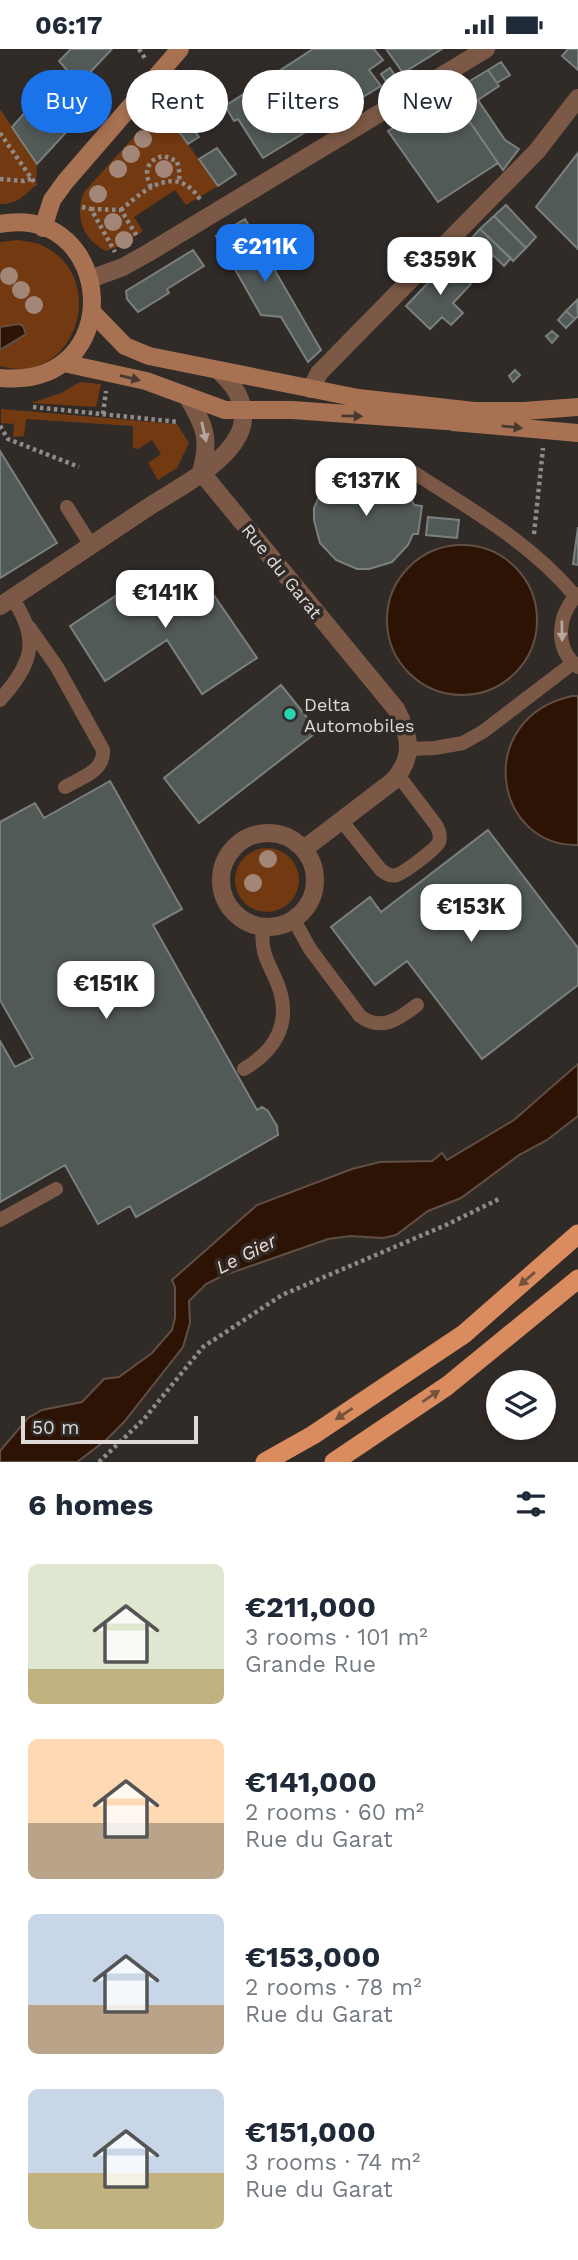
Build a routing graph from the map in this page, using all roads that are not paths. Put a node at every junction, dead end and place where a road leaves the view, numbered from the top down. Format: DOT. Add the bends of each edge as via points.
graph roads {
  1 [pos="180,49"];
  2 [pos="486,49"];
  3 [pos="578,98"];
  4 [pos="0,224"];
  5 [pos="43,228"];
  6 [pos="90,279"];
  7 [pos="93,313"];
  8 [pos="64,363"];
  9 [pos="219,371"];
  10 [pos="0,378"];
  11 [pos="311,389"];
  12 [pos="187,396"];
  13 [pos="578,407"];
  14 [pos="243,411"];
  15 [pos="474,411"];
  16 [pos="446,421"];
  17 [pos="578,433"];
  18 [pos="410,470"];
  19 [pos="201,472"];
  20 [pos="67,507"];
  21 [pos="91,545"];
  22 [pos="577,595"];
  23 [pos="6,602"];
  24 [pos="29,627"];
  25 [pos="575,665"];
  26 [pos="0,700"];
  27 [pos="409,749"];
  28 [pos="398,775"];
  29 [pos="65,787"];
  30 [pos="341,820"];
  31 [pos="304,849"];
  32 [pos="294,921"];
  33 [pos="263,928"];
  34 [pos="416,1005"];
  35 [pos="244,1069"];
  36 [pos="56,1189"];
  37 [pos="0,1220"];
  38 [pos="578,1234"];
  39 [pos="578,1279"];
  40 [pos="265,1462"];
  41 [pos="334,1462"];
  1 -- 5 [label="main road" via="65,182 52,200"];
  2 -- 6 [label="street" via="124,267"];
  3 -- 11 [label="street" via="537,151 319,373"];
  4 -- 5 [label="main road"];
  5 -- 6 [label="main road" via="73,248"];
  6 -- 7 [label="main road"];
  7 -- 8 [label="main road" via="80,345"];
  7 -- 9 [label="main road" via="136,352"];
  8 -- 10 [label="main road" via="42,375"];
  8 -- 12 [label="main road, one-way" via="146,381"];
  9 -- 11 [label="main road"];
  9 -- 14 [label="street" via="241,397"];
  11 -- 15 [label="main road"];
  12 -- 14 [label="main road"];
  12 -- 19 [label="street, one-way" via="206,435"];
  13 -- 15 [label="main road"];
  14 -- 16 [label="main road, one-way"];
  14 -- 19 [label="street" via="233,445"];
  15 -- 16 [label="main road"];
  16 -- 17 [label="main road, one-way"];
  18 -- 22 [label="lane" via="525,547"];
  19 -- 21 [label="street"];
  19 -- 27 [label="street, Rue du Garat" via="396,709 406,727"];
  20 -- 21 [label="lane"];
  21 -- 23 [label="street"];
  22 -- 25 [label="lane, one-way" via="562,617 560,633"];
  23 -- 24 [label="lane" via="23,613"];
  24 -- 26 [label="lane" via="28,661"];
  24 -- 29 [label="lane" via="103,750 101,766"];
  25 -- 27 [label="lane" via="463,743"];
  27 -- 28 [label="street"];
  28 -- 30 [label="street"];
  28 -- 30 [label="lane" via="440,833 434,848 397,875 389,875"];
  30 -- 31 [label="street"];
  31 -- 32 [label="street" via="314,871 314,895"];
  31 -- 33 [label="street" via="292,839 263,833 242,841 226,858 221,872 225,902 247,923"];
  32 -- 33 [label="street"];
  32 -- 34 [label="lane" via="310,949 368,1022 400,1019"];
  33 -- 35 [label="lane" via="263,954 278,987 282,1022 278,1039 267,1053"];
  36 -- 37 [label="lane"];
  38 -- 40 [label="highway, one-way" via="464,1334"];
  41 -- 39 [label="highway, one-way" via="447,1386"];
}
